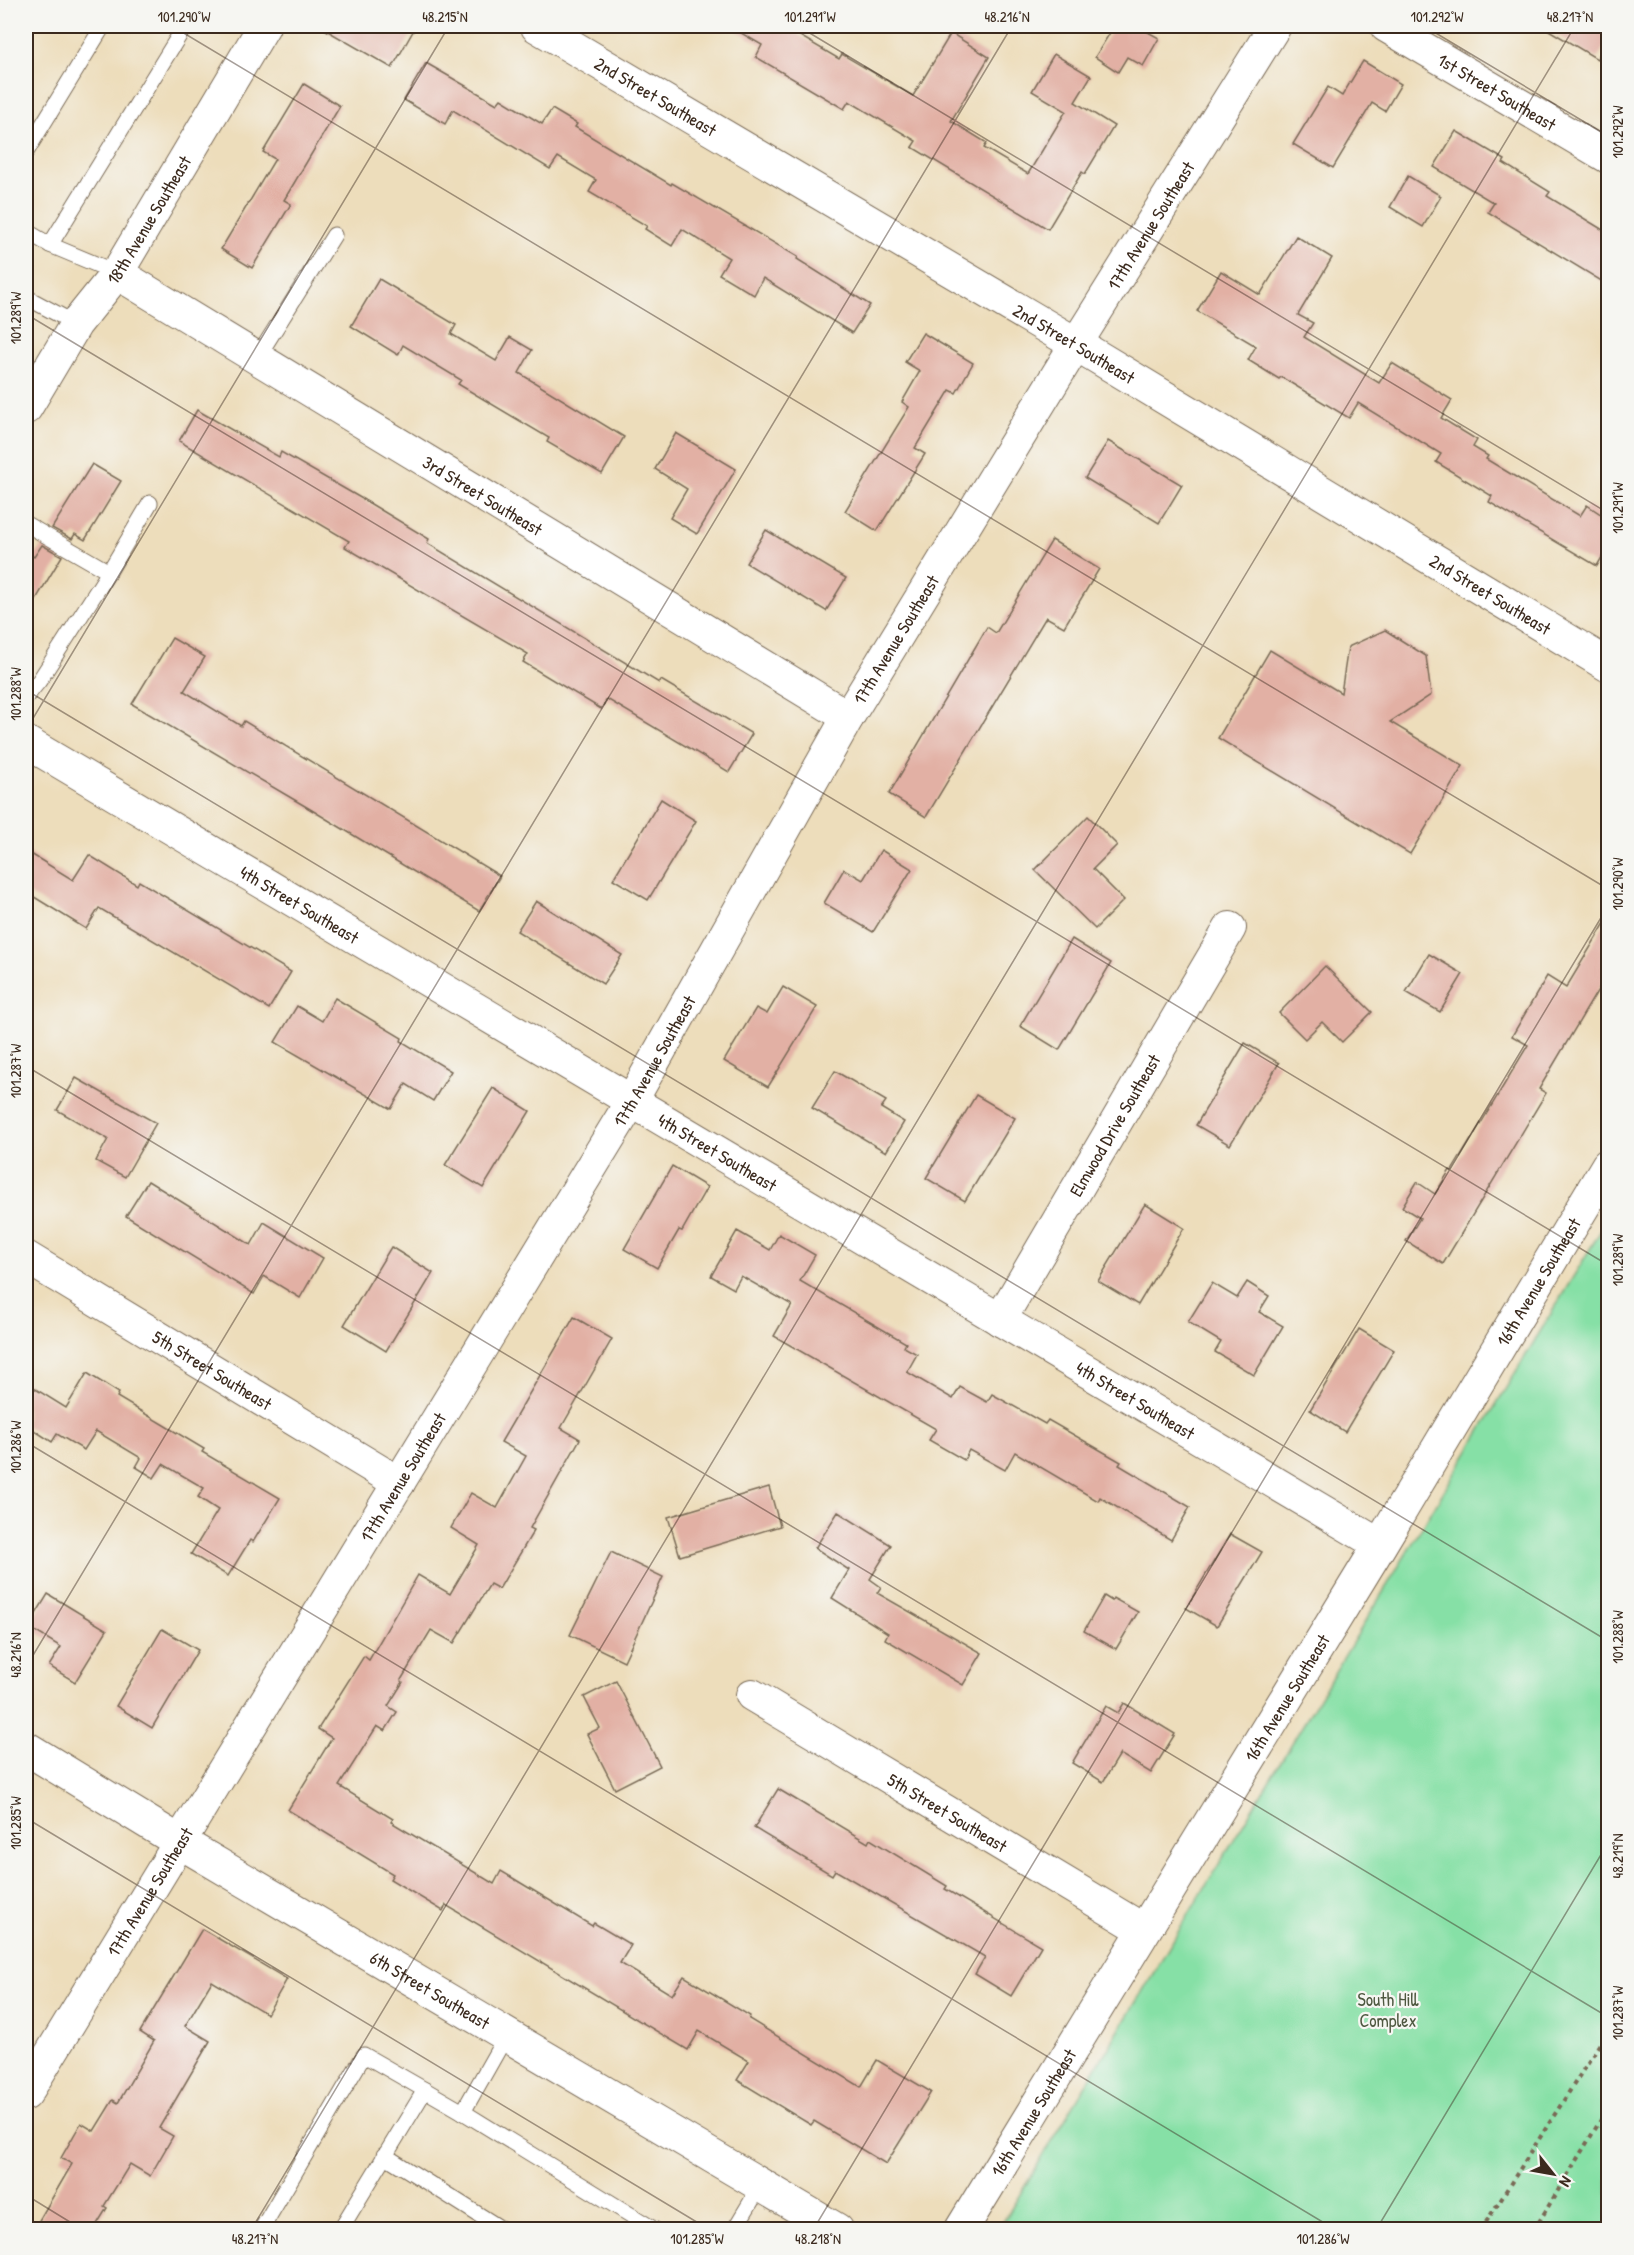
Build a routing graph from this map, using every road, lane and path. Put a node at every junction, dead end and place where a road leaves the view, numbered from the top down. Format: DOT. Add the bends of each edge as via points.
graph roads {
  1 [pos="103,26"];
  2 [pos="185,26"];
  3 [pos="264,26"];
  4 [pos="537,26"];
  5 [pos="1275,26"];
  6 [pos="1386,26"];
  7 [pos="26,152"];
  8 [pos="1608,157"];
  9 [pos="26,231"];
  10 [pos="334,236"];
  11 [pos="50,245"];
  12 [pos="117,273"];
  13 [pos="26,297"];
  14 [pos="76,324"];
  15 [pos="1076,344"];
  16 [pos="257,358"];
  17 [pos="26,408"];
  18 [pos="150,503"];
  19 [pos="26,524"];
  20 [pos="109,572"];
  21 [pos="1608,665"];
  22 [pos="26,697"];
  23 [pos="848,717"];
  24 [pos="26,742"];
  25 [pos="1230,928"];
  26 [pos="631,1102"];
  27 [pos="1608,1165"];
  28 [pos="26,1257"];
  29 [pos="1000,1320"];
  30 [pos="399,1483"];
  31 [pos="1380,1545"];
  32 [pos="752,1695"];
  33 [pos="26,1748"];
  34 [pos="180,1842"];
  35 [pos="1144,1930"];
  36 [pos="1608,2031"];
  37 [pos="507,2034"];
  38 [pos="425,2090"];
  39 [pos="26,2094"];
  40 [pos="1608,2108"];
  41 [pos="464,2112"];
  42 [pos="384,2155"];
  43 [pos="761,2185"];
  44 [pos="261,2229"];
  45 [pos="340,2229"];
  46 [pos="503,2229"];
  47 [pos="655,2229"];
  48 [pos="734,2229"];
  49 [pos="837,2229"];
  50 [pos="961,2229"];
  51 [pos="1481,2229"];
  52 [pos="1534,2229"];
  1 -- 7 [label="lane"];
  2 -- 11 [label="lane"];
  3 -- 12 [label="street, 18th Avenue Southeast"];
  4 -- 15 [label="street, 2nd Street Southeast"];
  5 -- 15 [label="street, 17th Avenue Southeast"];
  6 -- 8 [label="street, 1st Street Southeast"];
  9 -- 11 [label="lane"];
  10 -- 16 [label="lane"];
  11 -- 12 [label="lane"];
  12 -- 14 [label="street, 18th Avenue Southeast"];
  12 -- 16 [label="street, 3rd Street Southeast"];
  13 -- 14 [label="lane"];
  14 -- 17 [label="street, 18th Avenue Southeast"];
  15 -- 21 [label="street, 2nd Street Southeast"];
  15 -- 23 [label="street, 17th Avenue Southeast"];
  16 -- 23 [label="street, 3rd Street Southeast"];
  18 -- 20 [label="lane"];
  19 -- 20 [label="lane"];
  20 -- 22 [label="lane"];
  23 -- 26 [label="street, 17th Avenue Southeast"];
  24 -- 26 [label="street, 4th Street Southeast"];
  25 -- 29 [label="street, Elmwood Drive Southeast"];
  26 -- 29 [label="street, 4th Street Southeast"];
  26 -- 30 [label="street, 17th Avenue Southeast"];
  27 -- 31 [label="street, 16th Avenue Southeast"];
  28 -- 30 [label="street, 5th Street Southeast"];
  29 -- 31 [label="street, 4th Street Southeast"];
  30 -- 34 [label="street, 17th Avenue Southeast"];
  31 -- 35 [label="street, 16th Avenue Southeast"];
  32 -- 35 [label="street, 5th Street Southeast"];
  33 -- 34 [label="street, 6th Street Southeast"];
  34 -- 37 [label="street, 6th Street Southeast"];
  34 -- 39 [label="street, 17th Avenue Southeast"];
  35 -- 50 [label="street, 16th Avenue Southeast"];
  36 -- 51 [label="path"];
  37 -- 41 [label="lane"];
  37 -- 43 [label="street, 6th Street Southeast"];
  38 -- 41 [label="lane"];
  38 -- 42 [label="lane"];
  38 -- 44 [label="lane" via="364,2055"];
  40 -- 52 [label="path"];
  41 -- 47 [label="lane"];
  42 -- 45 [label="lane"];
  42 -- 46 [label="lane"];
  43 -- 48 [label="lane"];
  43 -- 49 [label="street, 6th Street Southeast"];
}
